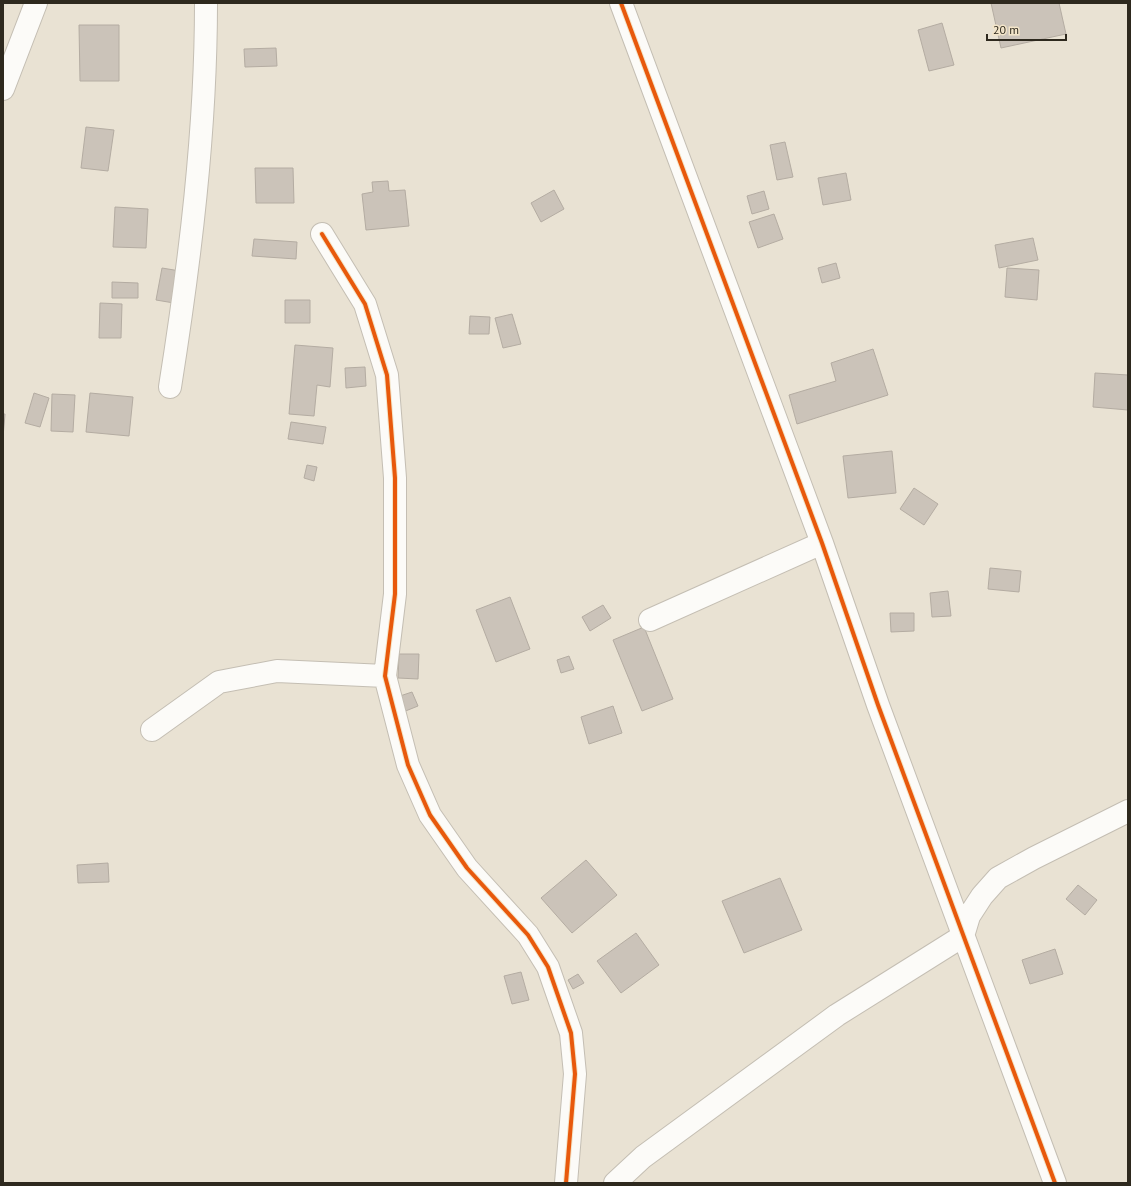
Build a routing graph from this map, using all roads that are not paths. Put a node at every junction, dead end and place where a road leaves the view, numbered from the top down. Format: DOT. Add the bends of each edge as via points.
graph roads {
  1 [pos="36,3"];
  2 [pos="206,3"];
  3 [pos="621,3"];
  4 [pos="3,89"];
  5 [pos="322,234"];
  6 [pos="170,387"];
  7 [pos="822,542"];
  8 [pos="650,620"];
  9 [pos="385,676"];
  10 [pos="152,730"];
  11 [pos="1128,812"];
  12 [pos="963,936"];
  13 [pos="566,1183"];
  14 [pos="615,1183"];
  15 [pos="1055,1183"];
  1 -- 4 [label="street"];
  2 -- 6 [label="street" via="206,60 199,153 184,303"];
  3 -- 7 [label="street"];
  5 -- 9 [label="street" via="364,304 387,375 395,478 395,594"];
  7 -- 8 [label="street"];
  7 -- 12 [label="street" via="878,705"];
  9 -- 10 [label="street" via="277,671 219,682"];
  9 -- 13 [label="street" via="408,765 430,815 467,868 528,935 548,966 571,1033 575,1074"];
  11 -- 12 [label="street" via="998,878 969,916"];
  12 -- 14 [label="street" via="837,1015 644,1157"];
  12 -- 15 [label="street"];
}
